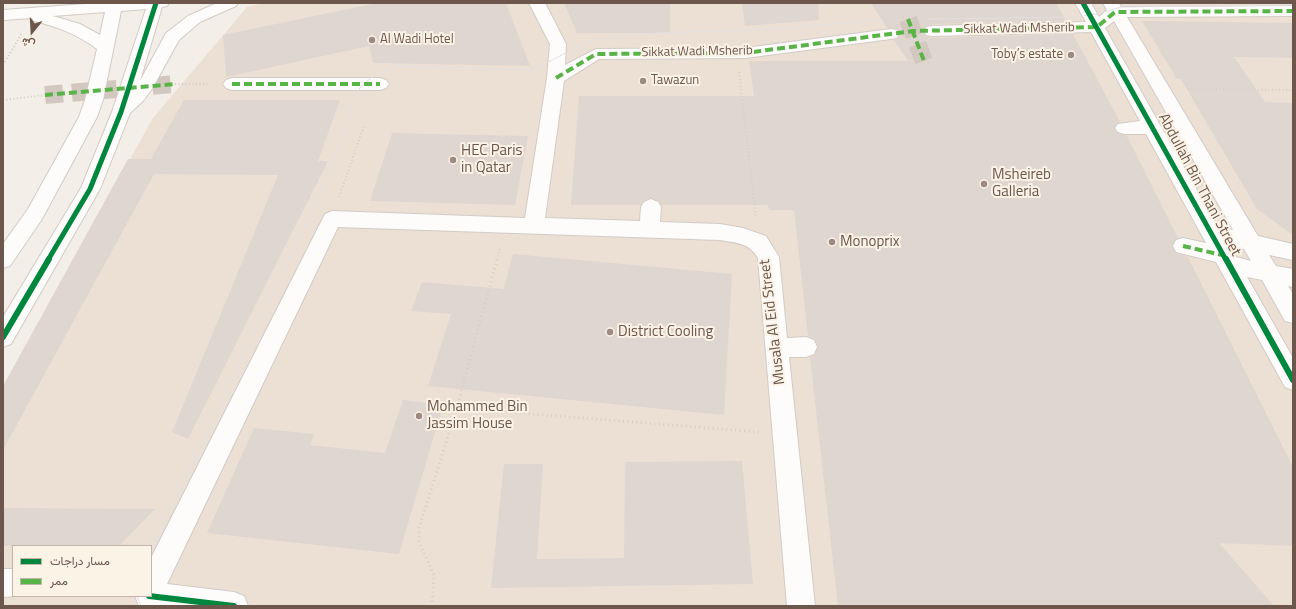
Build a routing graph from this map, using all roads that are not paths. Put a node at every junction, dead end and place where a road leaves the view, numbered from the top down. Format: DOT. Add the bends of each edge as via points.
graph roads {
  1 [pos="158,3"];
  2 [pos="230,3"];
  3 [pos="537,3"];
  4 [pos="1083,3"];
  5 [pos="115,5"];
  6 [pos="1113,7"];
  7 [pos="1293,11"];
  8 [pos="5,15"];
  9 [pos="1097,27"];
  10 [pos="932,31"];
  11 [pos="891,34"];
  12 [pos="104,46"];
  13 [pos="556,78"];
  14 [pos="232,84"];
  15 [pos="380,84"];
  16 [pos="121,112"];
  17 [pos="1153,127"];
  18 [pos="1124,128"];
  19 [pos="651,207"];
  20 [pos="534,225"];
  21 [pos="650,229"];
  22 [pos="1210,233"];
  23 [pos="1252,243"];
  24 [pos="1183,246"];
  25 [pos="1293,252"];
  26 [pos="1224,259"];
  27 [pos="3,260"];
  28 [pos="1270,273"];
  29 [pos="1293,278"];
  30 [pos="1293,314"];
  31 [pos="3,337"];
  32 [pos="806,347"];
  33 [pos="778,348"];
  34 [pos="1293,380"];
  35 [pos="152,585"];
  36 [pos="152,597"];
  37 [pos="188,603"];
  38 [pos="234,606"];
  39 [pos="801,606"];
  1 -- 5 [label="street"];
  1 -- 16 [label="street"];
  2 -- 16 [label="street" via="194,19 172,37 146,85"];
  3 -- 13 [label="street" via="558,44"];
  4 -- 9 [label="street, Abdullah Bin Thani Street"];
  5 -- 8 [label="street"];
  5 -- 12 [label="street"];
  6 -- 7 [label="street"];
  6 -- 9 [label="street, Sikkat Wadi Msherib"];
  6 -- 23 [label="street, Abdullah Bin Thani Street"];
  8 -- 12 [label="street" via="48,20 66,25 81,31"];
  9 -- 10 [label="street, Sikkat Wadi Msherib"];
  9 -- 17 [label="street, Abdullah Bin Thani Street"];
  11 -- 13 [label="street, Sikkat Wadi Msherib" via="737,53 596,54"];
  12 -- 27 [label="street" via="94,100 88,117 35,214"];
  13 -- 20 [label="street"];
  14 -- 15 [label="street"];
  16 -- 31 [label="street" via="90,189"];
  17 -- 18 [label="street"];
  17 -- 22 [label="street, Abdullah Bin Thani Street"];
  19 -- 21 [label="street"];
  20 -- 21 [label="street, Musala Al Eid Street"];
  20 -- 35 [label="street, Musala Al Eid Street" via="332,219"];
  21 -- 33 [label="street, Musala Al Eid Street" via="720,232 759,242 768,257"];
  22 -- 23 [label="street"];
  22 -- 26 [label="street, Abdullah Bin Thani Street"];
  23 -- 25 [label="street"];
  23 -- 28 [label="street, Abdullah Bin Thani Street"];
  24 -- 26 [label="street"];
  26 -- 28 [label="street"];
  26 -- 34 [label="street, Abdullah Bin Thani Street"];
  28 -- 29 [label="street"];
  28 -- 30 [label="street, Abdullah Bin Thani Street"];
  32 -- 33 [label="street"];
  33 -- 39 [label="street, Musala Al Eid Street"];
  36 -- 37 [label="street"];
  37 -- 38 [label="street"];
}
